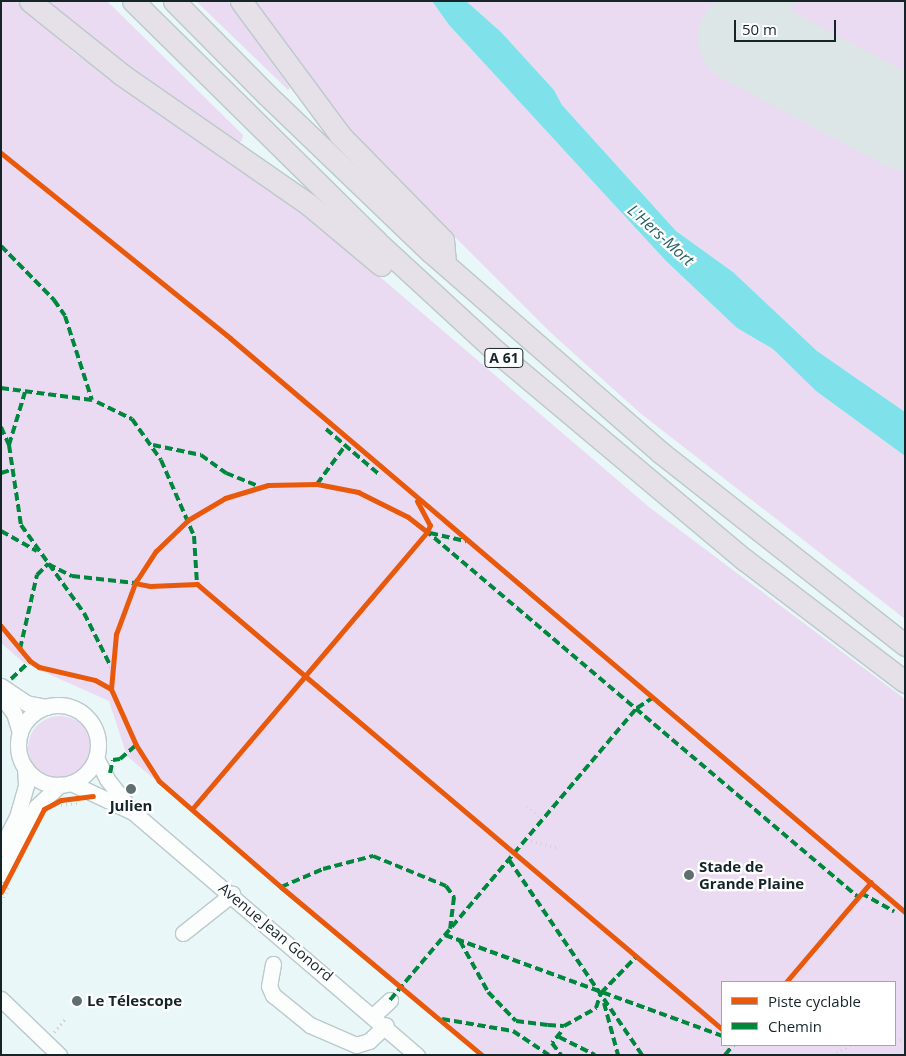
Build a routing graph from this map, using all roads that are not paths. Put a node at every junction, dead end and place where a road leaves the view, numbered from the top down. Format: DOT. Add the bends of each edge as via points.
graph roads {
  1 [pos="30,1"];
  2 [pos="133,1"];
  3 [pos="174,1"];
  4 [pos="241,1"];
  5 [pos="445,264"];
  6 [pos="498,353"];
  7 [pos="905,644"];
  8 [pos="905,682"];
  9 [pos="1,686"];
  10 [pos="1,696"];
  11 [pos="47,707"];
  12 [pos="20,733"];
  13 [pos="96,758"];
  14 [pos="25,767"];
  15 [pos="65,784"];
  16 [pos="133,812"];
  17 [pos="5,830"];
  18 [pos="1,848"];
  19 [pos="8,875"];
  20 [pos="232,894"];
  21 [pos="183,933"];
  22 [pos="273,964"];
  23 [pos="1,999"];
  24 [pos="390,1000"];
  25 [pos="374,1015"];
  26 [pos="386,1025"];
  27 [pos="362,1049"];
  28 [pos="59,1055"];
  29 [pos="417,1055"];
  1 -- 6 [label="highway" via="121,74 279,182 385,268"];
  2 -- 6 [label="highway, A 61" via="369,235"];
  3 -- 5 [label="highway, A 61" via="266,95"];
  4 -- 5 [label="highway" via="340,134 442,240"];
  5 -- 7 [label="highway, A 61" via="668,458"];
  6 -- 8 [label="highway, A 61" via="731,548"];
  9 -- 11 [label="street, Avenue Jean Gonord" via="26,702"];
  10 -- 12 [label="street" via="14,713"];
  11 -- 12 [label="street" via="28,719"];
  11 -- 13 [label="street, Avenue Jean Gonord" via="65,706 88,718 96,733"];
  12 -- 14 [label="street" via="19,750"];
  13 -- 15 [label="street" via="84,776"];
  13 -- 16 [label="street, Avenue Jean Gonord" via="107,779"];
  14 -- 15 [label="street, Avenue Jean Gonord" via="40,781"];
  14 -- 17 [label="street" via="26,785"];
  15 -- 16 [label="street, Avenue Jean Gonord"];
  15 -- 19 [label="street" via="36,807"];
  16 -- 20 [label="street, Avenue Jean Gonord"];
  17 -- 18 [label="street"];
  20 -- 21 [label="street"];
  20 -- 25 [label="street, Avenue Jean Gonord"];
  22 -- 27 [label="street" via="269,986 273,995 310,1025"];
  23 -- 28 [label="street"];
  24 -- 25 [label="street"];
  25 -- 26 [label="street, Avenue Jean Gonord"];
  26 -- 27 [label="street"];
  26 -- 29 [label="street, Avenue Jean Gonord"];
}
